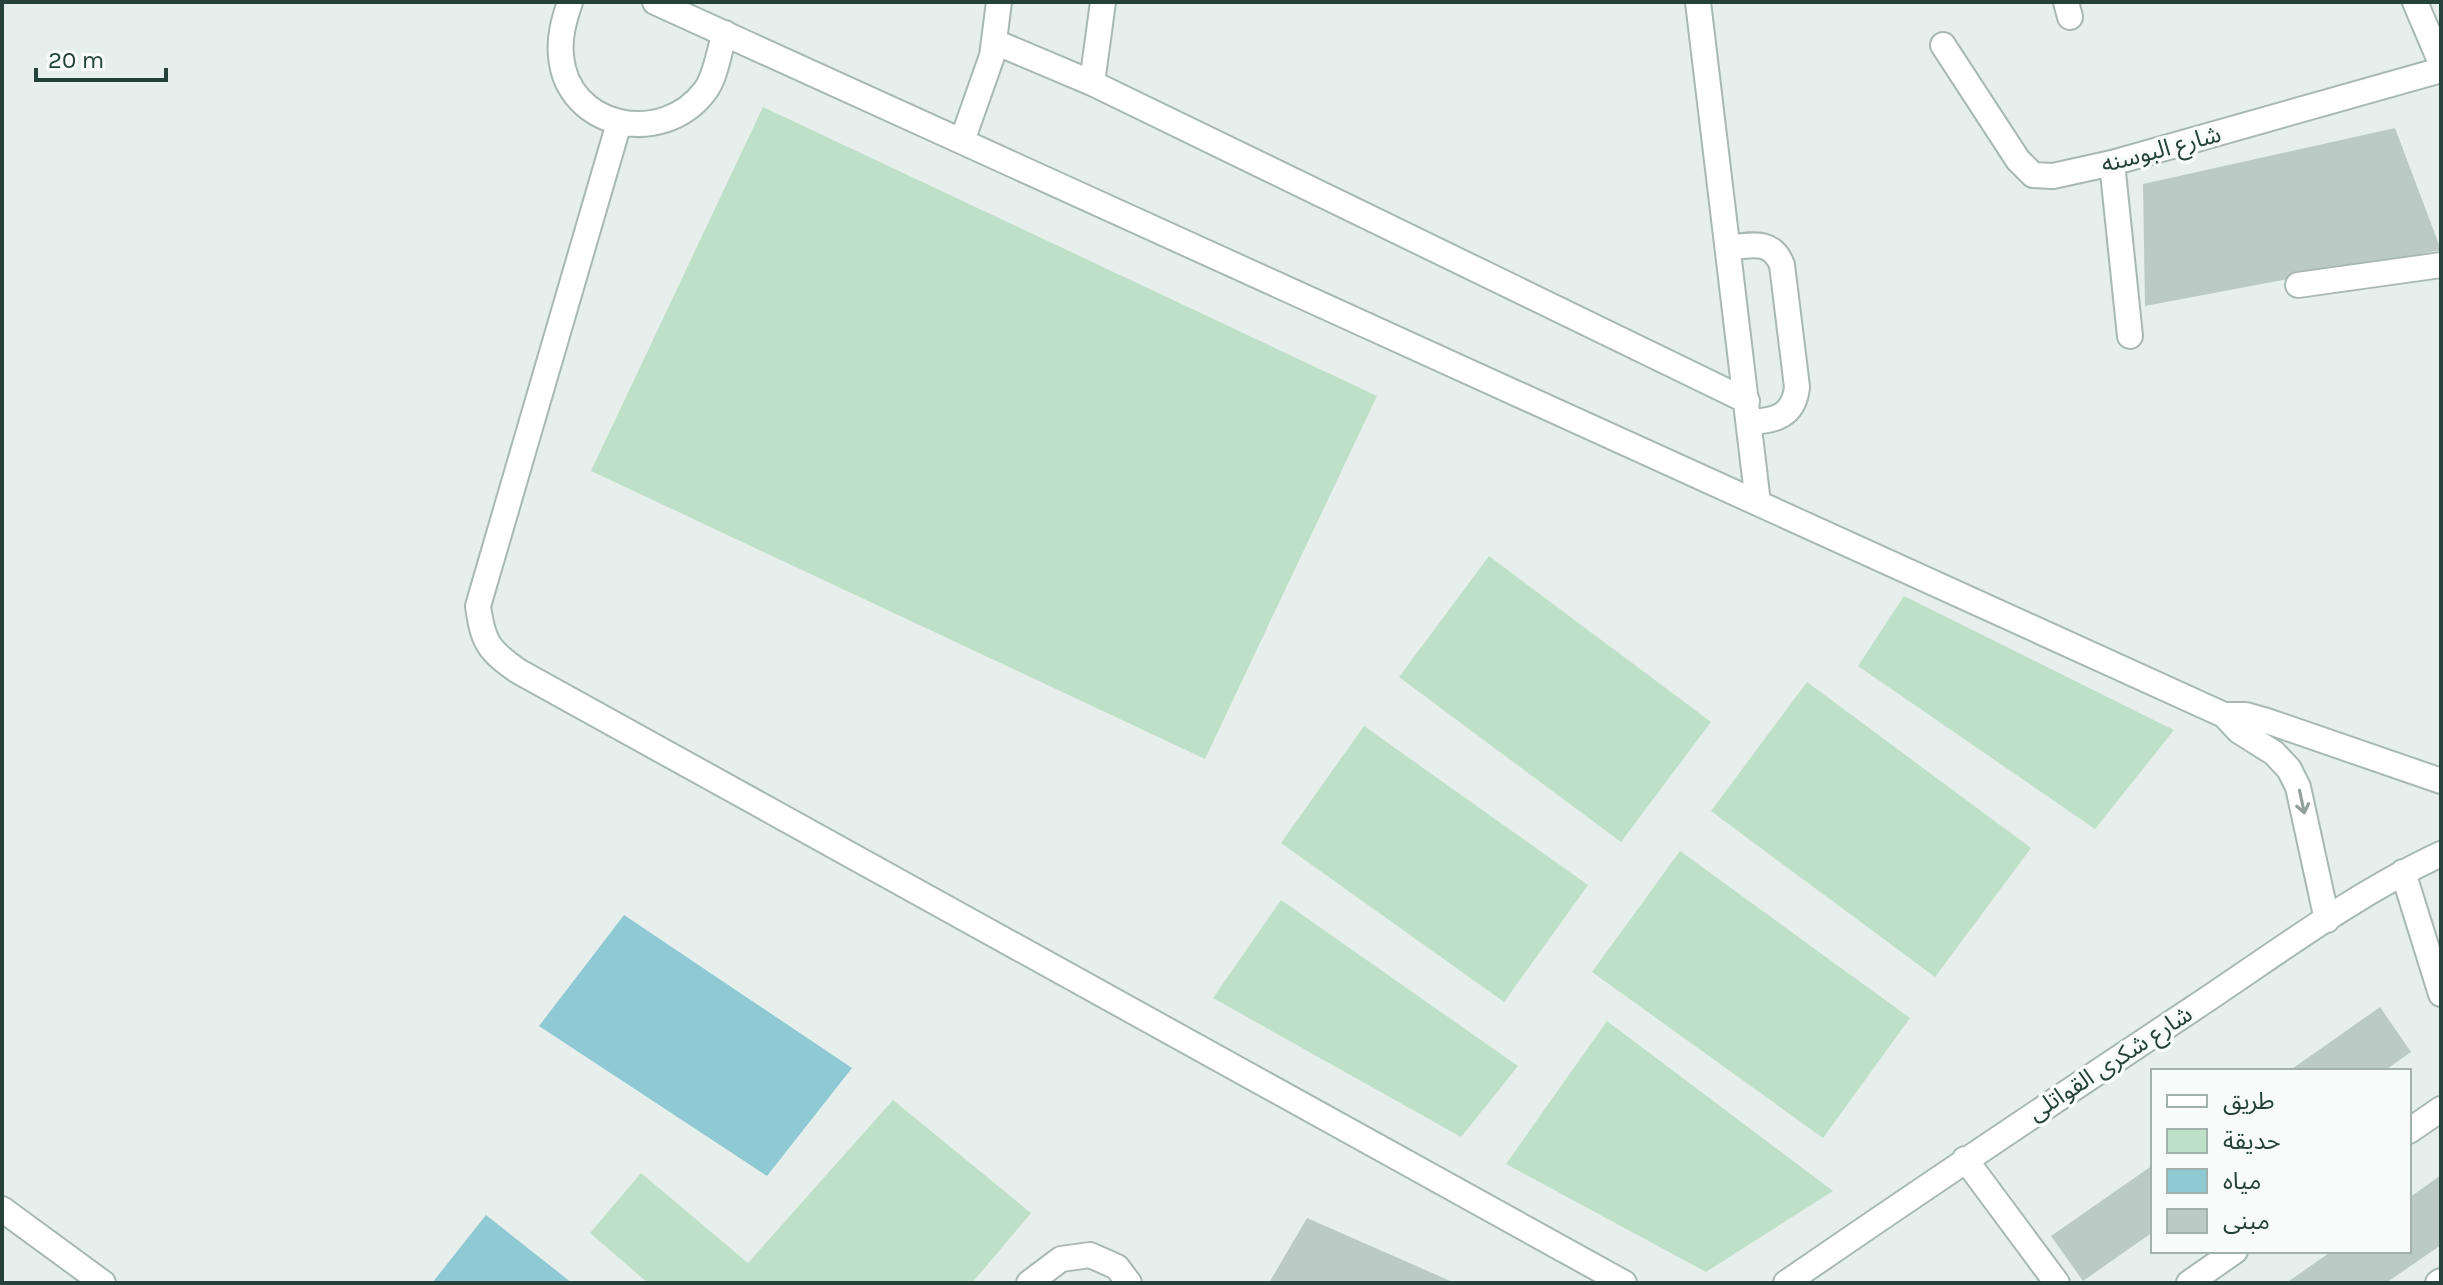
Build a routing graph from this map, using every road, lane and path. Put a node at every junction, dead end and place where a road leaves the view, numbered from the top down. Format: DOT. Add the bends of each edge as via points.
graph roads {
  1 [pos="570,2"];
  2 [pos="655,2"];
  3 [pos="999,2"];
  4 [pos="1103,2"];
  5 [pos="1698,2"];
  6 [pos="2415,2"];
  7 [pos="725,33"];
  8 [pos="995,42"];
  9 [pos="1943,45"];
  10 [pos="2441,63"];
  11 [pos="2441,70"];
  12 [pos="1092,83"];
  13 [pos="619,123"];
  14 [pos="962,141"];
  15 [pos="2112,163"];
  16 [pos="1728,248"];
  17 [pos="2441,265"];
  18 [pos="2298,285"];
  19 [pos="2130,336"];
  20 [pos="1748,412"];
  21 [pos="1758,503"];
  22 [pos="2224,715"];
  23 [pos="2441,781"];
  24 [pos="2441,854"];
  25 [pos="2403,872"];
  26 [pos="2327,920"];
  27 [pos="2441,994"];
  28 [pos="2441,1109"];
  29 [pos="2411,1130"];
  30 [pos="1965,1159"];
  31 [pos="2,1209"];
  32 [pos="2232,1253"];
  33 [pos="1033,1281"];
  34 [pos="103,1283"];
  35 [pos="1129,1283"];
  36 [pos="1624,1283"];
  37 [pos="1786,1283"];
  38 [pos="2057,1283"];
  39 [pos="2189,1283"];
  1 -- 13 [label="street" via="561,29 561,59 572,88 592,110"];
  2 -- 7 [label="street"];
  3 -- 8 [label="street"];
  4 -- 12 [label="street"];
  5 -- 16 [label="street"];
  6 -- 10 [label="street"];
  7 -- 13 [label="street" via="708,89 690,107 644,126"];
  7 -- 14 [label="street"];
  8 -- 12 [label="street"];
  8 -- 14 [label="street"];
  9 -- 15 [label="street, شارع البوسنه" via="2033,175"];
  11 -- 15 [label="street, شارع البوسنه"];
  12 -- 20 [label="street"];
  13 -- 36 [label="street" via="478,606 482,633 496,656"];
  14 -- 21 [label="street"];
  15 -- 19 [label="street"];
  16 -- 20 [label="street"];
  16 -- 20 [label="street" via="1763,244 1779,255 1797,387 1796,399 1781,417 1770,421"];
  17 -- 18 [label="street"];
  20 -- 21 [label="street"];
  21 -- 22 [label="street"];
  22 -- 23 [label="street" via="2267,721"];
  22 -- 26 [label="street, one-way" via="2289,769 2298,787"];
  24 -- 25 [label="street, شارع شكرى القواتلى"];
  25 -- 26 [label="street, شارع شكرى القواتلى"];
  25 -- 27 [label="street"];
  26 -- 30 [label="street, شارع شكرى القواتلى"];
  28 -- 29 [label="street"];
  30 -- 37 [label="street, شارع شكرى القواتلى"];
  30 -- 38 [label="street"];
  31 -- 34 [label="street"];
  32 -- 39 [label="street"];
  33 -- 35 [label="street" via="1061,1259 1090,1255 1117,1267"];
}
